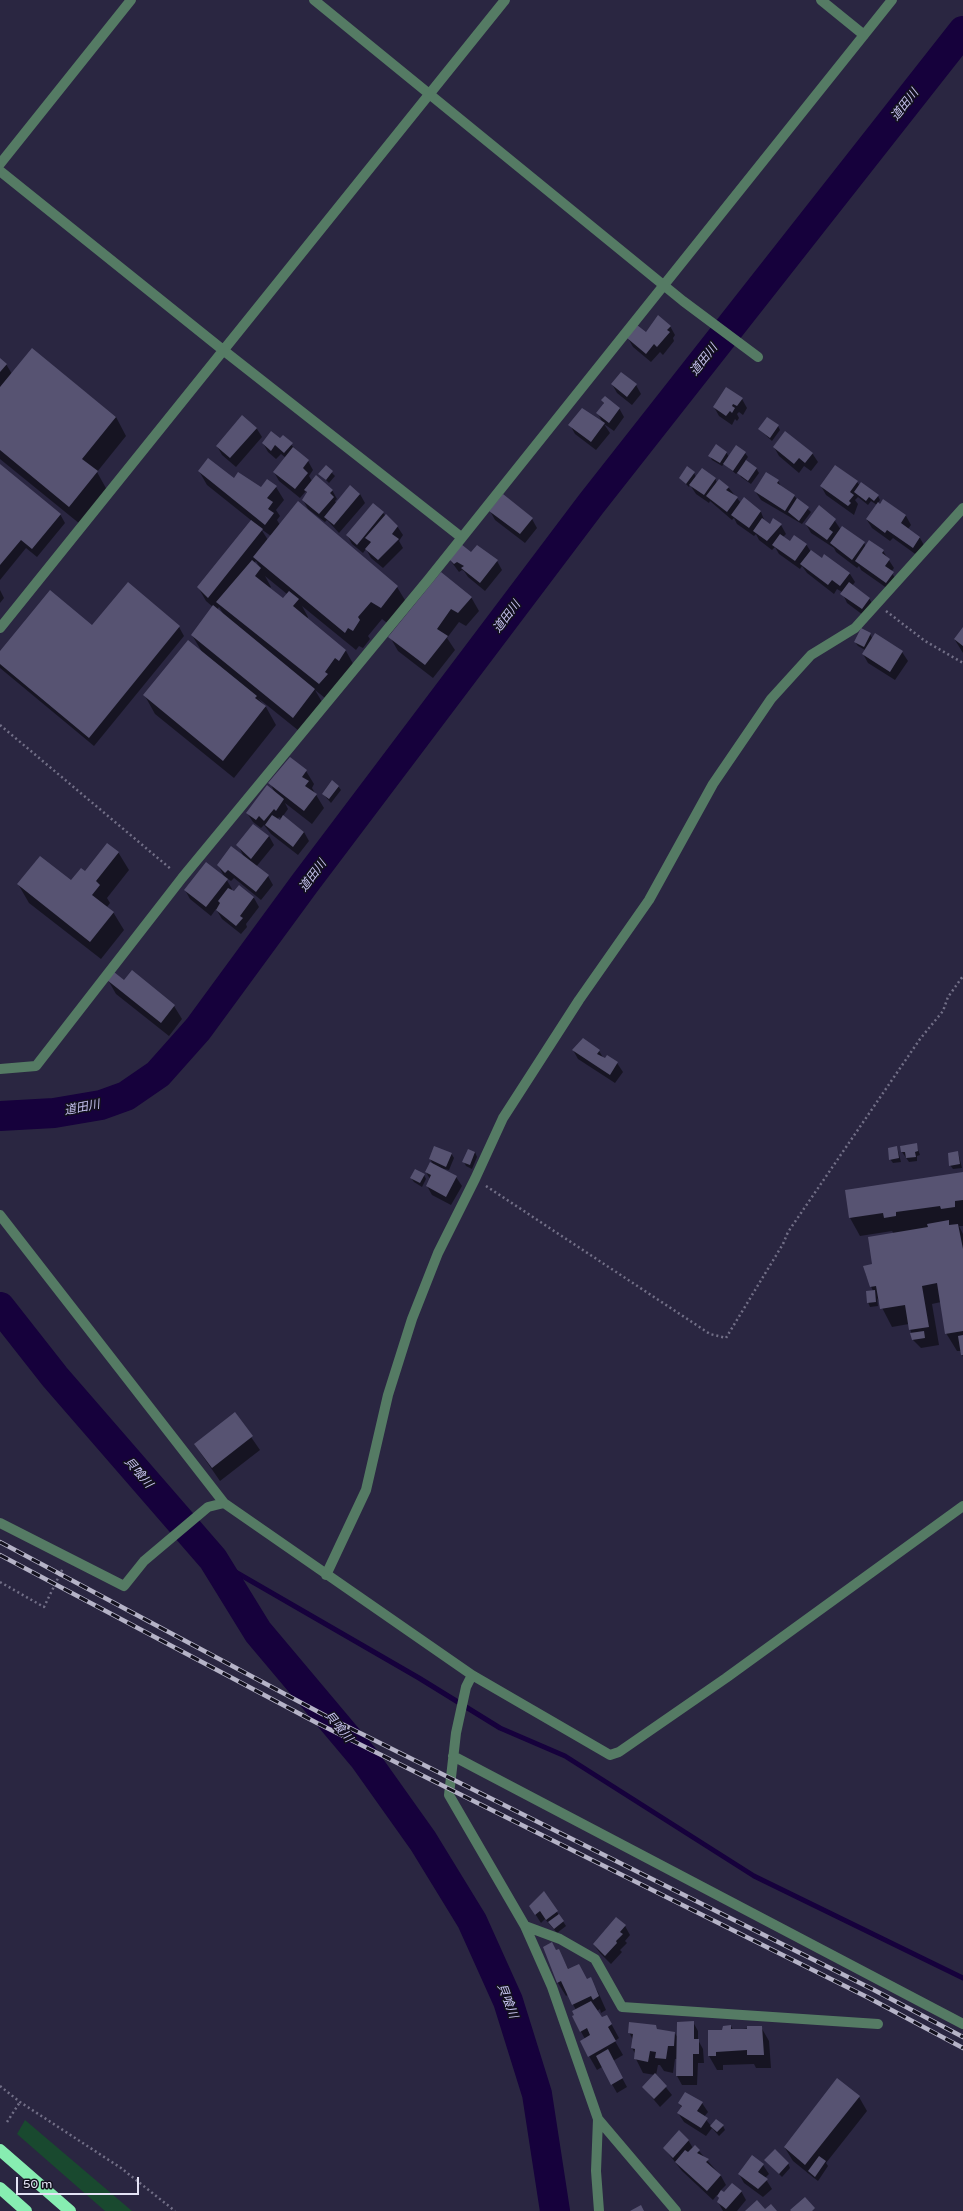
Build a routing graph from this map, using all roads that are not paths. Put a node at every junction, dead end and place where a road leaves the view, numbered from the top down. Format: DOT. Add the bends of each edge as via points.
graph roads {
  1 [pos="131,0"];
  2 [pos="314,0"];
  3 [pos="505,0"];
  4 [pos="821,0"];
  5 [pos="892,0"];
  6 [pos="864,35"];
  7 [pos="430,93"];
  8 [pos="0,164"];
  9 [pos="0,171"];
  10 [pos="664,284"];
  11 [pos="223,350"];
  12 [pos="758,358"];
  13 [pos="963,508"];
  14 [pos="461,537"];
  15 [pos="0,628"];
  16 [pos="0,1069"];
  17 [pos="0,1214"];
  18 [pos="224,1503"];
  19 [pos="963,1506"];
  20 [pos="0,1522"];
  21 [pos="326,1576"];
  22 [pos="472,1675"];
  23 [pos="453,1756"];
  24 [pos="525,1926"];
  25 [pos="878,2024"];
  26 [pos="963,2024"];
  27 [pos="598,2119"];
  28 [pos="0,2150"];
  29 [pos="0,2188"];
  30 [pos="26,2211"];
  31 [pos="70,2211"];
  32 [pos="599,2211"];
  33 [pos="676,2211"];
  1 -- 8 [label="street"];
  2 -- 7 [label="street"];
  3 -- 7 [label="street"];
  4 -- 6 [label="street"];
  5 -- 6 [label="street"];
  6 -- 10 [label="street"];
  7 -- 10 [label="street"];
  7 -- 11 [label="street"];
  9 -- 11 [label="street"];
  10 -- 12 [label="street"];
  10 -- 14 [label="street"];
  11 -- 14 [label="street"];
  11 -- 15 [label="street"];
  13 -- 21 [label="street" via="855,628 811,655 772,698 713,784 649,900 579,1000 503,1118 476,1179 438,1253 412,1319 388,1395 366,1490"];
  14 -- 16 [label="street" via="182,878 36,1066"];
  17 -- 18 [label="street"];
  18 -- 20 [label="street" via="208,1507 144,1561 124,1586"];
  18 -- 21 [label="street"];
  19 -- 22 [label="street" via="726,1678 619,1752 610,1755"];
  21 -- 22 [label="street"];
  22 -- 23 [label="street" via="466,1687"];
  23 -- 24 [label="street" via="449,1795"];
  23 -- 26 [label="street"];
  24 -- 25 [label="street" via="560,1939 595,1959 622,2007"];
  24 -- 27 [label="street" via="552,1987"];
  27 -- 32 [label="street" via="596,2171"];
  27 -- 33 [label="street"];
  28 -- 31 [label="highway"];
  29 -- 30 [label="highway"];
}
